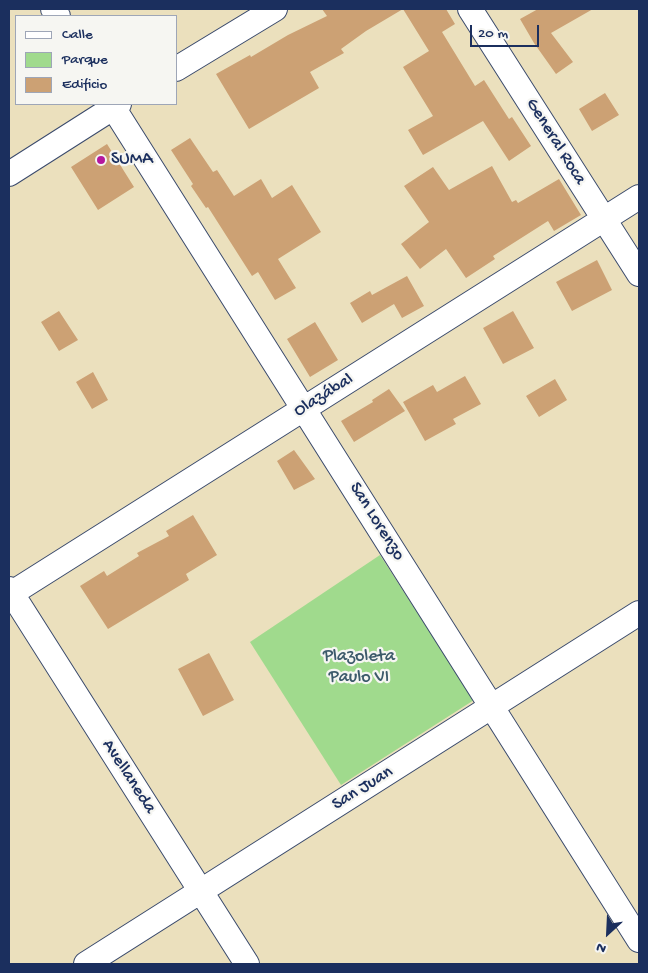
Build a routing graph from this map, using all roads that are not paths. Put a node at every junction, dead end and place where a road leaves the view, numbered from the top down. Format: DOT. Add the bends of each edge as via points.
graph roads {
  1 [pos="275,9"];
  2 [pos="470,9"];
  3 [pos="178,68"];
  4 [pos="115,105"];
  5 [pos="9,174"];
  6 [pos="639,197"];
  7 [pos="604,219"];
  8 [pos="639,274"];
  9 [pos="304,408"];
  10 [pos="10,593"];
  11 [pos="639,613"];
  12 [pos="493,706"];
  13 [pos="201,891"];
  14 [pos="639,940"];
  15 [pos="86,964"];
  16 [pos="247,964"];
  1 -- 3 [label="street"];
  2 -- 7 [label="street, General Roca"];
  4 -- 5 [label="street"];
  4 -- 9 [label="street, San Lorenzo"];
  6 -- 7 [label="street, Olazábal"];
  7 -- 8 [label="street, General Roca"];
  7 -- 9 [label="street, Olazábal"];
  9 -- 10 [label="street, Olazábal"];
  9 -- 12 [label="street, San Lorenzo"];
  10 -- 13 [label="street, Avellaneda"];
  11 -- 12 [label="street, San Juan"];
  12 -- 13 [label="street, San Juan"];
  12 -- 14 [label="street, San Lorenzo"];
  13 -- 15 [label="street, San Juan"];
  13 -- 16 [label="street, Avellaneda"];
}
